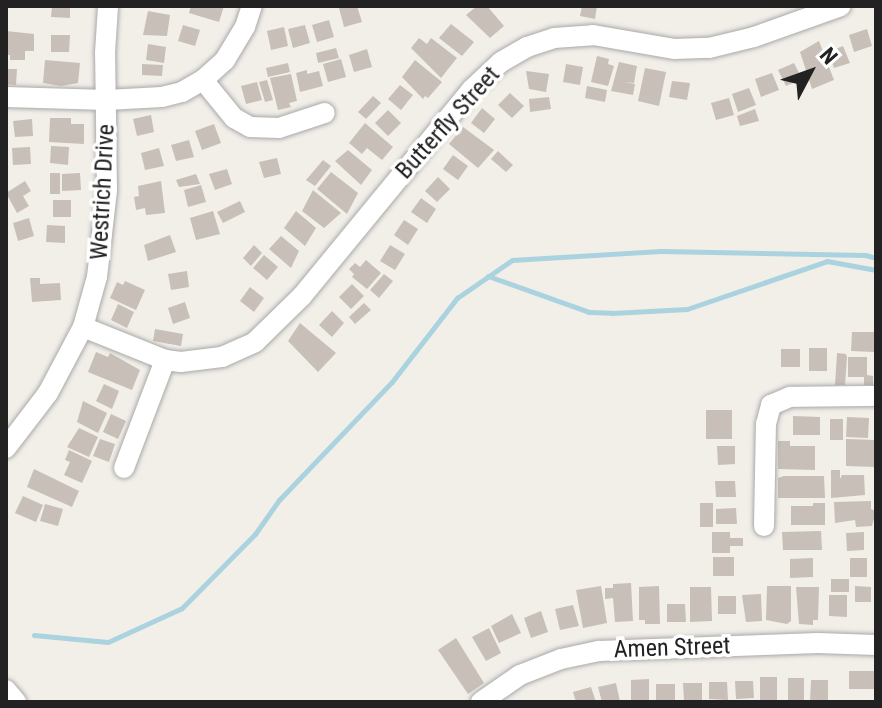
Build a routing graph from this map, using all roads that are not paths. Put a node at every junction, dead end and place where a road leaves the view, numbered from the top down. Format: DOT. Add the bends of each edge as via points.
graph roads {
  1 [pos="108,6"];
  2 [pos="252,6"];
  3 [pos="841,6"];
  4 [pos="203,80"];
  5 [pos="6,97"];
  6 [pos="107,100"];
  7 [pos="325,113"];
  8 [pos="83,327"];
  9 [pos="165,360"];
  10 [pos="876,396"];
  11 [pos="6,448"];
  12 [pos="124,468"];
  13 [pos="764,526"];
  14 [pos="876,645"];
  15 [pos="6,690"];
  16 [pos="16,702"];
  17 [pos="481,702"];
  1 -- 6 [label="street, Westrich Drive"];
  2 -- 4 [label="street" via="236,44"];
  3 -- 9 [label="street, Butterfly Street" via="709,48 674,49 593,35 554,38 527,47 478,83 274,326 237,353 198,361"];
  4 -- 6 [label="street" via="162,97"];
  4 -- 7 [label="street" via="234,118 250,127 279,128"];
  5 -- 6 [label="street"];
  6 -- 8 [label="street, Westrich Drive" via="105,233"];
  8 -- 9 [label="street, Butterfly Street"];
  8 -- 11 [label="street, Westrich Drive" via="48,393"];
  9 -- 12 [label="street"];
  10 -- 13 [label="street" via="790,397 771,405"];
  14 -- 17 [label="street, Amen Street" via="599,651 520,675"];
  15 -- 16 [label="street"];
}
